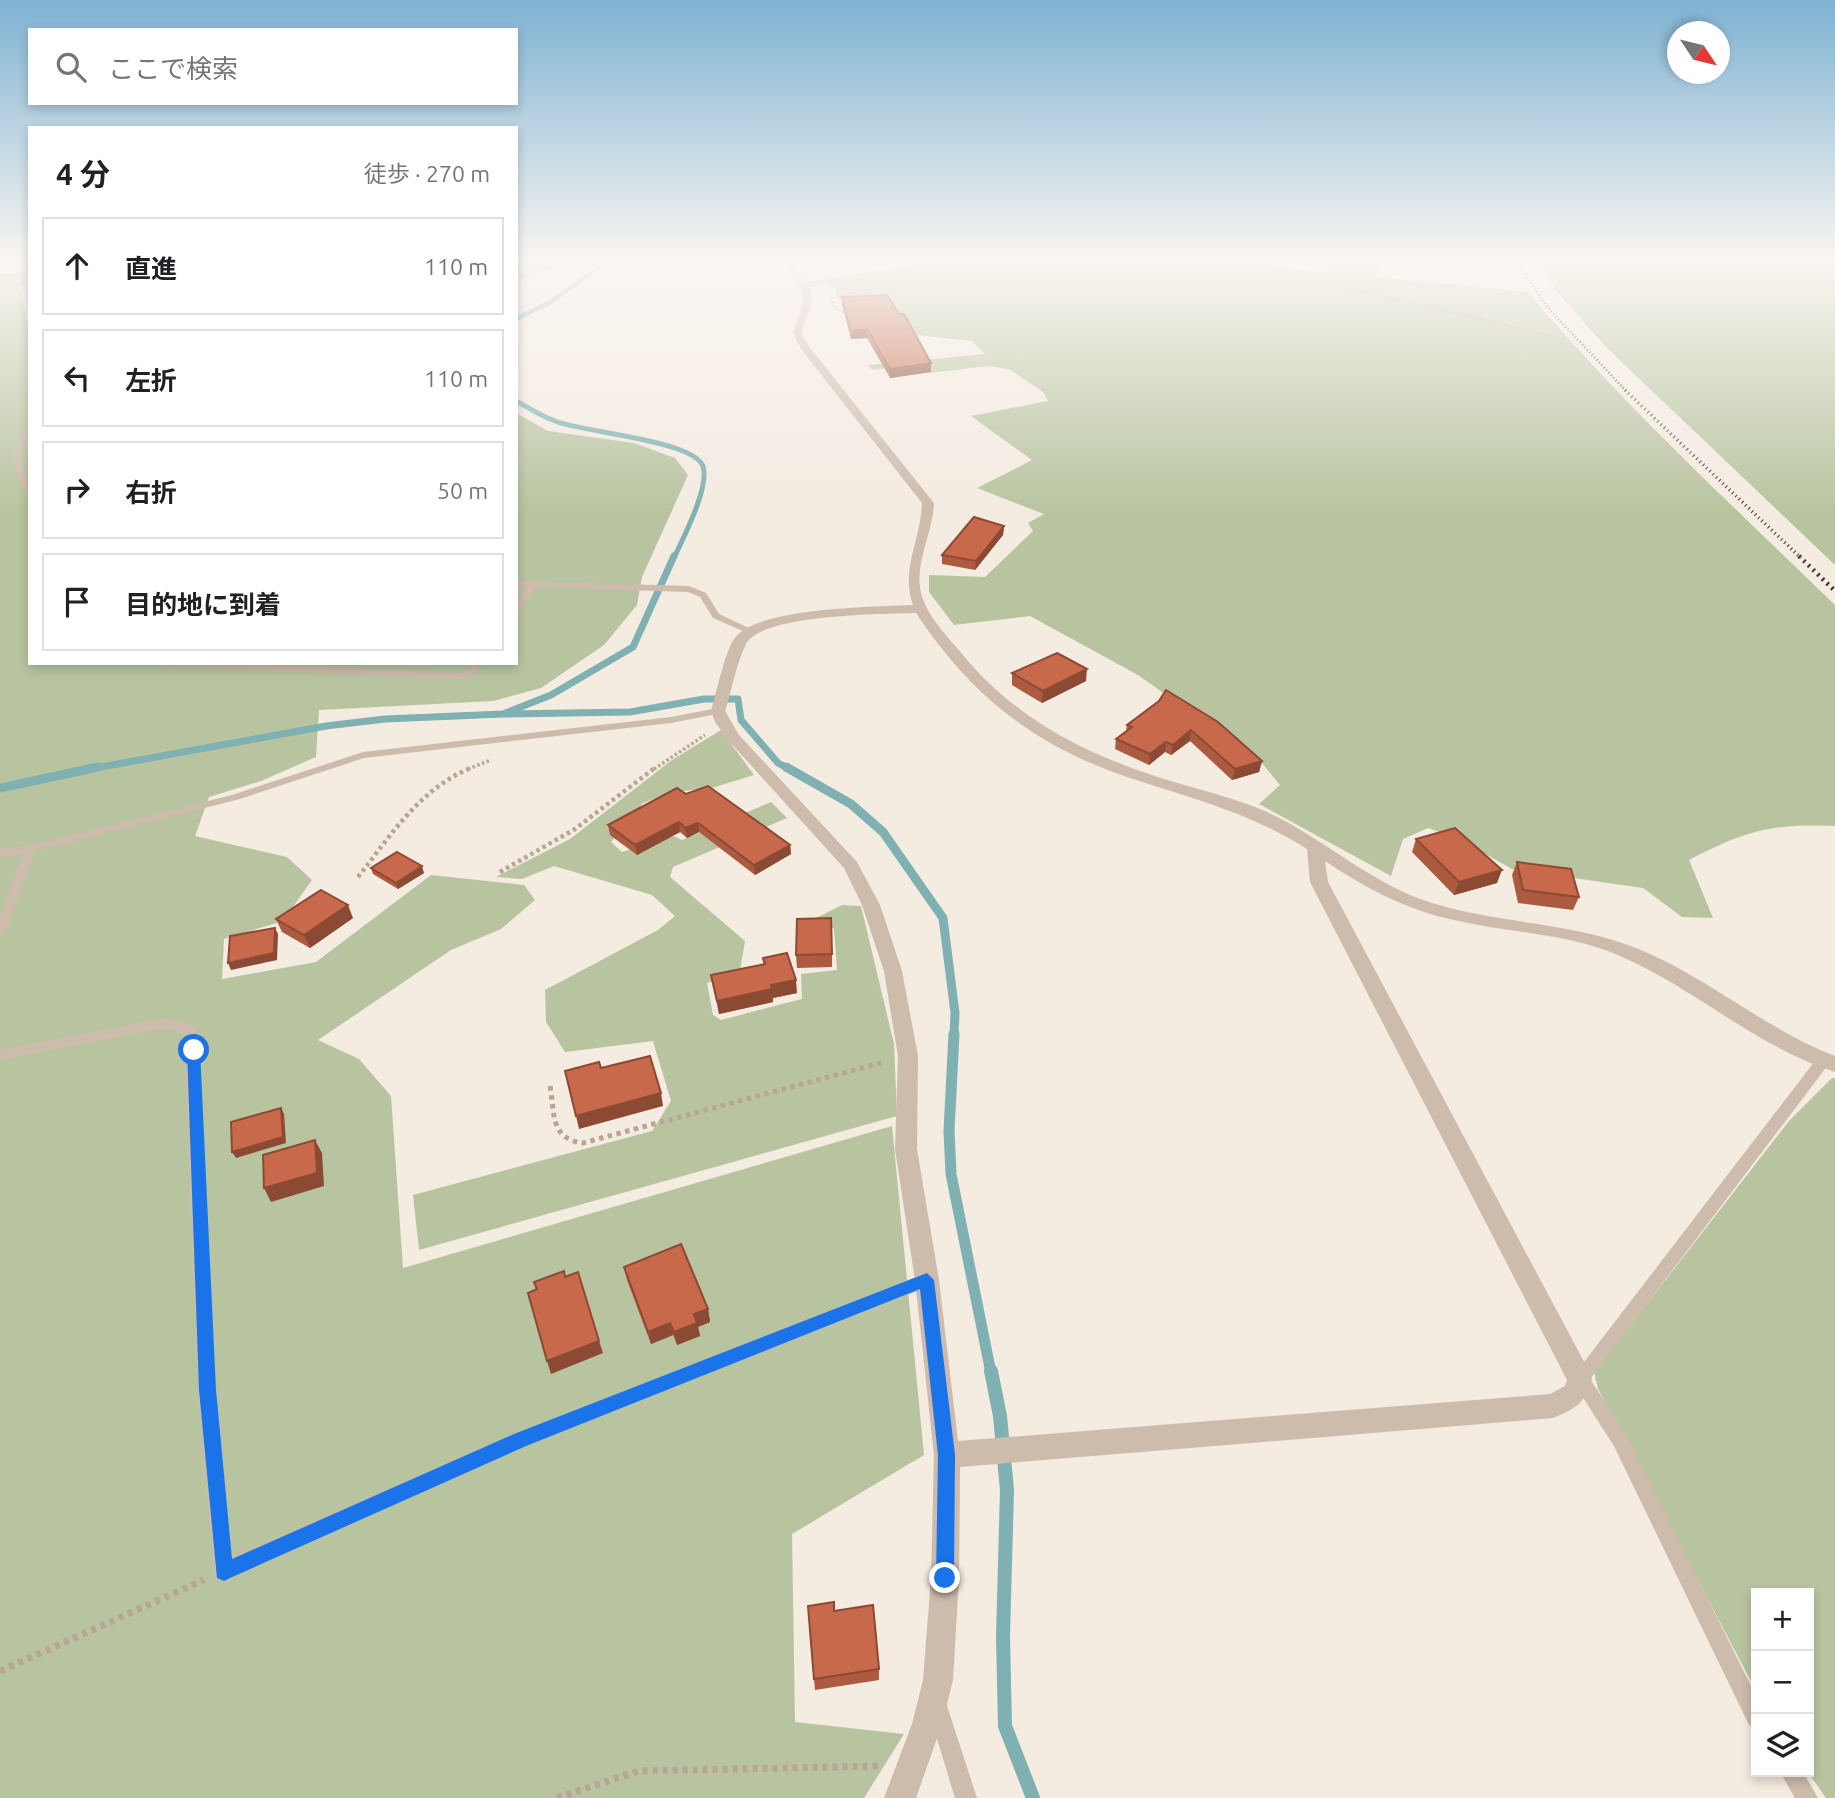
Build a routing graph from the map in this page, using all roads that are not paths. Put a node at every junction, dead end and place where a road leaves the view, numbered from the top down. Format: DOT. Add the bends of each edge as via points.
graph roads {
  1 [pos="803,343"];
  2 [pos="28,432"];
  3 [pos="28,486"];
  4 [pos="518,584"];
  5 [pos="533,584"];
  6 [pos="648,588"];
  7 [pos="518,606"];
  8 [pos="921,609"];
  9 [pos="748,630"];
  10 [pos="210,665"];
  11 [pos="477,665"];
  12 [pos="722,718"];
  13 [pos="30,849"];
  14 [pos="1315,849"];
  15 [pos="0,853"];
  16 [pos="0,933"];
  17 [pos="0,1055"];
  18 [pos="1829,1063"];
  19 [pos="927,1280"];
  20 [pos="1580,1379"];
  21 [pos="947,1455"];
  22 [pos="934,1696"];
  23 [pos="1754,1714"];
  24 [pos="1794,1777"];
  25 [pos="900,1798"];
  26 [pos="966,1798"];
  27 [pos="1807,1798"];
  1 -- 8 [label="street" via="928,503 926,536 911,578"];
  2 -- 3 [label="lane" via="17,447 17,466"];
  4 -- 5 [label="lane"];
  5 -- 6 [label="lane"];
  5 -- 7 [label="lane"];
  6 -- 9 [label="lane" via="698,590 716,616"];
  8 -- 9 [label="street" via="837,613"];
  8 -- 14 [label="street" via="975,682 1016,717 1059,744 1108,766 1230,803 1272,821"];
  9 -- 12 [label="street" via="740,640"];
  10 -- 11 [label="lane" via="463,676"];
  12 -- 13 [label="lane" via="363,755 236,797"];
  12 -- 19 [label="street" via="777,788 817,825 851,866 872,905 892,971 908,1056 906,1149"];
  13 -- 15 [label="lane"];
  13 -- 16 [label="lane"];
  14 -- 18 [label="street" via="1427,908 1577,935 1628,952"];
  14 -- 20 [label="street" via="1319,882"];
  17 -- 19 [label="lane" via="160,1024 176,1024 191,1032 207,1390 224,1572 520,1440"];
  18 -- 20 [label="lane"];
  19 -- 21 [label="street"];
  20 -- 21 [label="street" via="1575,1394 1553,1406"];
  20 -- 23 [label="lane" via="1620,1440"];
  21 -- 22 [label="street" via="945,1578"];
  22 -- 25 [label="street"];
  22 -- 26 [label="lane"];
  24 -- 27 [label="lane"];
}
